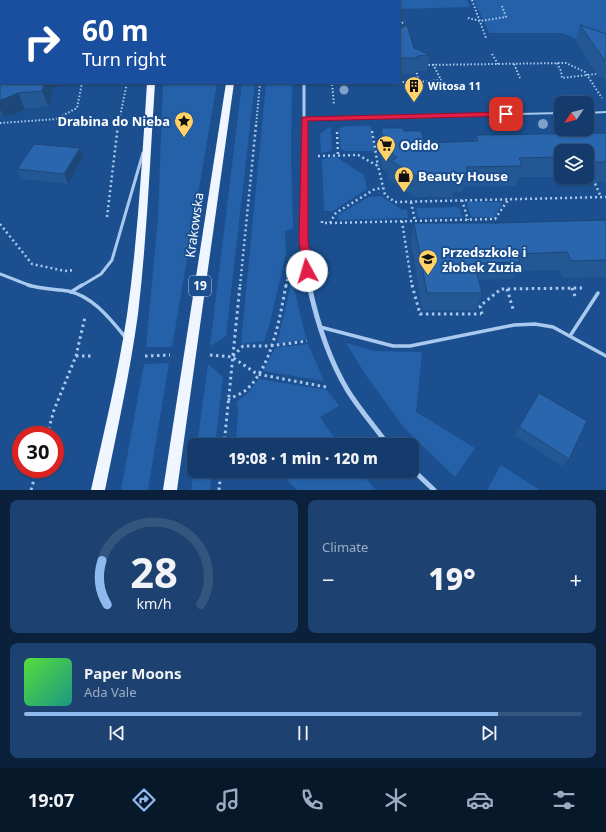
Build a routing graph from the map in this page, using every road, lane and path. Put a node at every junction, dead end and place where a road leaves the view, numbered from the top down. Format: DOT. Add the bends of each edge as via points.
graph roads {
  1 [pos="472,0"];
  2 [pos="502,6"];
  3 [pos="468,18"];
  4 [pos="405,21"];
  5 [pos="480,22"];
  6 [pos="400,24"];
  7 [pos="486,38"];
  8 [pos="492,54"];
  9 [pos="557,63"];
  10 [pos="433,64"];
  11 [pos="498,64"];
  12 [pos="513,64"];
  13 [pos="596,74"];
  14 [pos="587,75"];
  15 [pos="520,78"];
  16 [pos="400,82"];
  17 [pos="419,82"];
  18 [pos="82,84"];
  19 [pos="151,84"];
  20 [pos="230,84"];
  21 [pos="260,84"];
  22 [pos="304,84"];
  23 [pos="601,97"];
  24 [pos="606,112"];
  25 [pos="554,113"];
  26 [pos="594,113"];
  27 [pos="370,117"];
  28 [pos="305,119"];
  29 [pos="0,122"];
  30 [pos="147,140"];
  31 [pos="305,156"];
  32 [pos="319,156"];
  33 [pos="320,163"];
  34 [pos="378,166"];
  35 [pos="594,182"];
  36 [pos="383,188"];
  37 [pos="601,197"];
  38 [pos="606,197"];
  39 [pos="508,199"];
  40 [pos="462,200"];
  41 [pos="411,201"];
  42 [pos="321,215"];
  43 [pos="468,220"];
  44 [pos="402,221"];
  45 [pos="415,221"];
  46 [pos="330,223"];
  47 [pos="0,224"];
  48 [pos="304,240"];
  49 [pos="79,270"];
  50 [pos="0,274"];
  51 [pos="507,288"];
  52 [pos="572,288"];
  53 [pos="587,288"];
  54 [pos="71,292"];
  55 [pos="598,293"];
  56 [pos="576,297"];
  57 [pos="512,306"];
  58 [pos="320,327"];
  59 [pos="570,336"];
  60 [pos="322,337"];
  61 [pos="128,340"];
  62 [pos="270,346"];
  63 [pos="171,355"];
  64 [pos="209,355"];
  65 [pos="76,356"];
  66 [pos="92,356"];
  67 [pos="144,356"];
  68 [pos="606,356"];
  69 [pos="232,357"];
  70 [pos="257,374"];
  71 [pos="348,391"];
  72 [pos="228,400"];
  73 [pos="225,438"];
  74 [pos="383,438"];
  75 [pos="419,476"];
  76 [pos="34,478"];
  77 [pos="220,478"];
  78 [pos="31,490"];
  79 [pos="98,490"];
  80 [pos="170,490"];
  81 [pos="219,490"];
  82 [pos="434,490"];
  1 -- 5 [label="path"];
  2 -- 5 [label="path" via="506,17"];
  3 -- 5 [label="path"];
  4 -- 6 [label="path"];
  5 -- 7 [label="path"];
  8 -- 11 [label="path"];
  9 -- 12 [label="path"];
  9 -- 14 [label="path" via="566,63"];
  9 -- 14 [label="path" via="562,78"];
  10 -- 11 [label="path"];
  10 -- 17 [label="path" via="424,65 416,70"];
  10 -- 17 [label="path" via="441,80"];
  11 -- 12 [label="path"];
  12 -- 15 [label="path"];
  13 -- 14 [label="path"];
  14 -- 23 [label="path"];
  16 -- 17 [label="path"];
  18 -- 29 [label="path" via="77,108 56,119"];
  19 -- 30 [label="main road"];
  20 -- 80 [label="main road, Krakowska / 19"];
  21 -- 69 [label="path"];
  22 -- 28 [label="street"];
  24 -- 26 [label="lane"];
  25 -- 27 [label="lane"];
  27 -- 28 [label="lane"];
  27 -- 34 [label="path"];
  28 -- 31 [label="street"];
  30 -- 54 [label="lane" via="112,260 101,274"];
  30 -- 61 [label="main road"];
  31 -- 32 [label="path"];
  31 -- 48 [label="street"];
  32 -- 33 [label="path"];
  32 -- 34 [label="path" via="358,155"];
  34 -- 36 [label="path"];
  35 -- 37 [label="path"];
  36 -- 41 [label="path" via="385,195 395,202"];
  36 -- 46 [label="path" via="376,189 339,211"];
  37 -- 38 [label="path"];
  37 -- 39 [label="path"];
  39 -- 40 [label="path"];
  39 -- 43 [label="path" via="495,219"];
  40 -- 41 [label="path"];
  40 -- 43 [label="path"];
  41 -- 45 [label="path"];
  42 -- 46 [label="path" via="322,223"];
  43 -- 45 [label="path"];
  44 -- 45 [label="path"];
  44 -- 46 [label="path"];
  44 -- 51 [label="path" via="410,278 420,314 483,314 480,306 501,288"];
  47 -- 49 [label="path" via="32,264 64,271"];
  48 -- 58 [label="street" via="309,286"];
  48 -- 62 [label="path" via="294,249"];
  50 -- 54 [label="lane" via="38,288"];
  51 -- 52 [label="path"];
  51 -- 57 [label="path"];
  52 -- 53 [label="path"];
  52 -- 56 [label="path"];
  54 -- 61 [label="lane" via="98,306"];
  55 -- 59 [label="lane"];
  58 -- 59 [label="lane" via="393,346 410,346 514,324 553,327"];
  58 -- 60 [label="street"];
  59 -- 68 [label="lane"];
  60 -- 62 [label="path"];
  60 -- 71 [label="street"];
  61 -- 79 [label="main road"];
  62 -- 69 [label="path" via="243,346"];
  62 -- 70 [label="path"];
  63 -- 67 [label="path"];
  64 -- 69 [label="path"];
  65 -- 66 [label="path"];
  69 -- 70 [label="path"];
  69 -- 72 [label="path"];
  70 -- 71 [label="path"];
  70 -- 72 [label="path" via="246,389"];
  71 -- 74 [label="street"];
  72 -- 73 [label="path"];
  75 -- 82 [label="street"];
  76 -- 78 [label="path"];
  77 -- 81 [label="path"];
}
